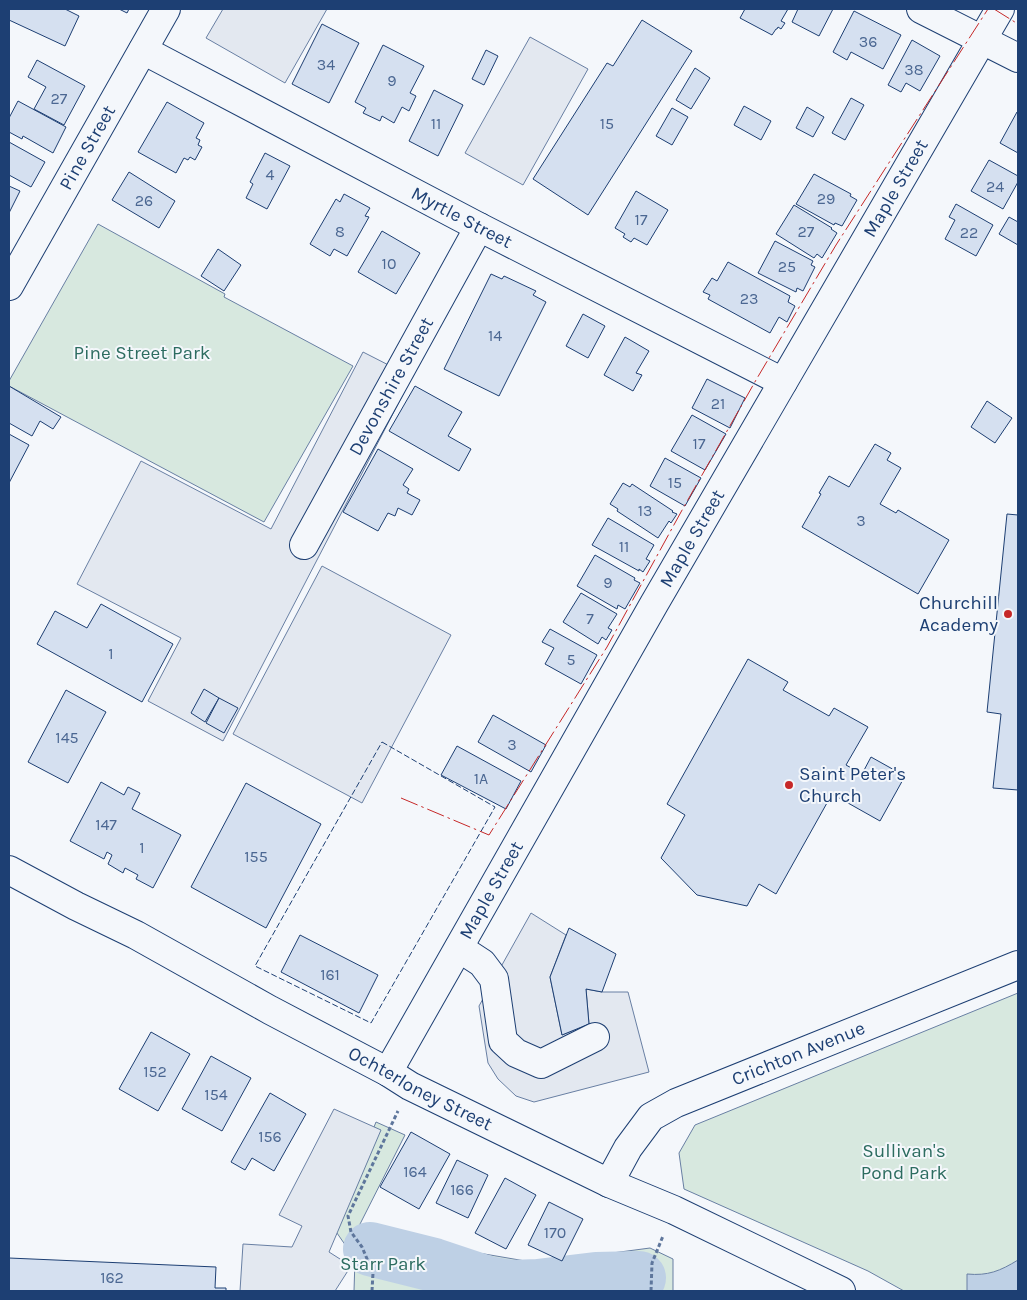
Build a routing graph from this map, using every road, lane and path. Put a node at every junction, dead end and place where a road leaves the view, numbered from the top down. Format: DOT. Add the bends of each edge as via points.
graph roads {
  1 [pos="166,9"];
  2 [pos="921,9"];
  3 [pos="1000,9"];
  4 [pos="982,40"];
  5 [pos="143,50"];
  6 [pos="1018,58"];
  7 [pos="479,228"];
  8 [pos="9,286"];
  9 [pos="783,382"];
  10 [pos="304,545"];
  11 [pos="9,870"];
  12 [pos="459,948"];
  13 [pos="1018,965"];
  14 [pos="595,1037"];
  15 [pos="399,1079"];
  16 [pos="609,1183"];
  17 [pos="674,1210"];
  18 [pos="828,1288"];
  19 [pos="372,1291"];
  20 [pos="651,1291"];
  1 -- 5 [label="main road, Pine Street"];
  2 -- 4 [label="main road"];
  3 -- 4 [label="main road, Maple Street"];
  4 -- 6 [label="main road"];
  4 -- 9 [label="main road, Maple Street"];
  5 -- 7 [label="main road, Myrtle Street"];
  5 -- 8 [label="main road, Pine Street"];
  7 -- 9 [label="main road, Myrtle Street"];
  7 -- 10 [label="main road, Devonshire Street"];
  9 -- 12 [label="main road, Maple Street"];
  11 -- 15 [label="main road, Ochterloney Street"];
  12 -- 14 [label="main road" via="482,963 494,979 503,1041 516,1053 541,1064"];
  12 -- 15 [label="main road, Maple Street"];
  13 -- 16 [label="main road, Crichton Avenue" via="676,1103 651,1117 628,1148"];
  15 -- 16 [label="main road, Ochterloney Street"];
  15 -- 19 [label="path" via="348,1216 351,1232 362,1247 373,1273"];
  16 -- 17 [label="main road, Ochterloney Street"];
  17 -- 18 [label="main road, Ochterloney Street"];
  17 -- 20 [label="path" via="652,1263"];
}
